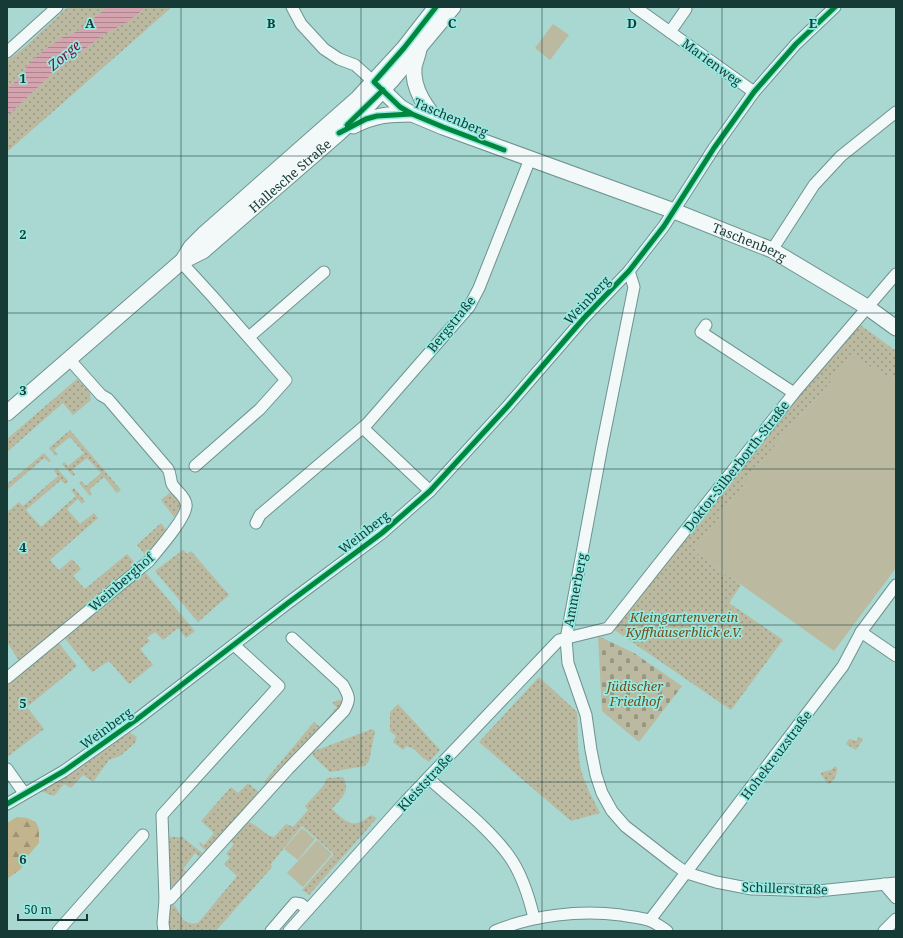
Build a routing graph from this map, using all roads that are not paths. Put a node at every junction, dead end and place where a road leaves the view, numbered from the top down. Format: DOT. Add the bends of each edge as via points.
graph roads {
  1 [pos="57,7"];
  2 [pos="292,7"];
  3 [pos="436,7"];
  4 [pos="453,7"];
  5 [pos="635,7"];
  6 [pos="835,7"];
  7 [pos="686,9"];
  8 [pos="670,32"];
  9 [pos="420,47"];
  10 [pos="7,52"];
  11 [pos="379,86"];
  12 [pos="754,92"];
  13 [pos="896,112"];
  14 [pos="412,114"];
  15 [pos="443,127"];
  16 [pos="339,133"];
  17 [pos="530,159"];
  18 [pos="674,211"];
  19 [pos="772,250"];
  20 [pos="181,262"];
  21 [pos="629,271"];
  22 [pos="324,272"];
  23 [pos="896,274"];
  24 [pos="867,307"];
  25 [pos="706,325"];
  26 [pos="896,328"];
  27 [pos="249,337"];
  28 [pos="69,359"];
  29 [pos="794,393"];
  30 [pos="7,413"];
  31 [pos="363,428"];
  32 [pos="195,466"];
  33 [pos="430,491"];
  34 [pos="256,523"];
  35 [pos="896,585"];
  36 [pos="861,632"];
  37 [pos="292,638"];
  38 [pos="566,638"];
  39 [pos="234,645"];
  40 [pos="896,656"];
  41 [pos="7,678"];
  42 [pos="7,769"];
  43 [pos="428,778"];
  44 [pos="24,794"];
  45 [pos="7,804"];
  46 [pos="143,835"];
  47 [pos="687,873"];
  48 [pos="896,883"];
  49 [pos="884,884"];
  50 [pos="896,898"];
  51 [pos="164,900"];
  52 [pos="308,910"];
  53 [pos="534,918"];
  54 [pos="896,919"];
  55 [pos="650,920"];
  56 [pos="58,931"];
  57 [pos="164,931"];
  58 [pos="271,931"];
  59 [pos="289,931"];
  60 [pos="494,931"];
  61 [pos="667,931"];
  62 [pos="884,931"];
  1 -- 10 [label="street"];
  2 -- 11 [label="street" via="301,24 324,49 355,65"];
  3 -- 11 [label="main road, Hallesche Straße"];
  4 -- 9 [label="main road, Hallesche Straße"];
  5 -- 8 [label="street, Marienweg"];
  6 -- 12 [label="street, Weinberg" via="796,44"];
  7 -- 8 [label="street, Marienweg"];
  8 -- 12 [label="street, Marienweg"];
  9 -- 11 [label="main road, Hallesche Straße"];
  9 -- 15 [label="main road" via="414,68 418,94"];
  11 -- 14 [label="main road, Taschenberg"];
  11 -- 16 [label="main road, Hallesche Straße"];
  11 -- 20 [label="main road, Hallesche Straße" via="358,98 205,233"];
  12 -- 18 [label="street, Weinberg"];
  13 -- 19 [label="street" via="841,156 814,185"];
  14 -- 15 [label="main road, Taschenberg"];
  14 -- 16 [label="main road" via="377,116"];
  15 -- 17 [label="main road, Taschenberg"];
  16 -- 20 [label="main road, Hallesche Straße" via="203,251"];
  17 -- 18 [label="main road, Taschenberg"];
  17 -- 31 [label="street, Bergstraße" via="479,288 468,307"];
  18 -- 19 [label="main road, Taschenberg"];
  18 -- 21 [label="street, Weinberg"];
  19 -- 24 [label="main road, Taschenberg"];
  20 -- 27 [label="street"];
  20 -- 28 [label="main road, Hallesche Straße"];
  21 -- 33 [label="street, Weinberg"];
  21 -- 38 [label="street, Ammerberg" via="634,287"];
  22 -- 27 [label="street"];
  23 -- 24 [label="street, Doktor-Silberborth-Straße"];
  24 -- 26 [label="main road, Taschenberg"];
  24 -- 29 [label="street, Doktor-Silberborth-Straße"];
  25 -- 29 [label="street" via="701,332"];
  27 -- 32 [label="street" via="286,380 260,408"];
  28 -- 30 [label="main road, Hallesche Straße"];
  28 -- 41 [label="street, Weinberghof" via="101,395 108,399 168,469 172,483 186,502 187,509 169,538 149,561"];
  29 -- 38 [label="street, Doktor-Silberborth-Straße" via="608,628"];
  31 -- 33 [label="street"];
  31 -- 34 [label="street, Bergstraße" via="260,515"];
  33 -- 39 [label="street, Weinberg" via="382,533"];
  35 -- 36 [label="street, Hohekreuzstraße"];
  36 -- 40 [label="street"];
  36 -- 47 [label="street, Hohekreuzstraße" via="843,666"];
  37 -- 51 [label="street" via="343,685 349,695 348,703 344,711 170,899"];
  38 -- 43 [label="street, Kleiststraße" via="559,640"];
  38 -- 47 [label="street, Ammerberg" via="568,662 586,715 592,756 602,793 612,811 625,826"];
  39 -- 44 [label="street, Weinberg" via="98,747 64,771"];
  39 -- 51 [label="street" via="279,686 162,815"];
  42 -- 44 [label="street"];
  43 -- 52 [label="street, Kleiststraße"];
  43 -- 53 [label="street" via="491,835 509,856 521,878"];
  44 -- 45 [label="street, Weinberg"];
  46 -- 56 [label="street"];
  47 -- 49 [label="street, Schillerstraße" via="752,889 818,891"];
  47 -- 55 [label="street, Hohekreuzstraße"];
  48 -- 49 [label="street, Schillerstraße"];
  49 -- 50 [label="street"];
  51 -- 57 [label="street"];
  52 -- 58 [label="street" via="296,903"];
  52 -- 59 [label="street, Kleiststraße"];
  53 -- 55 [label="street" via="583,913"];
  53 -- 60 [label="street"];
  54 -- 62 [label="street"];
  55 -- 61 [label="street"];
}
